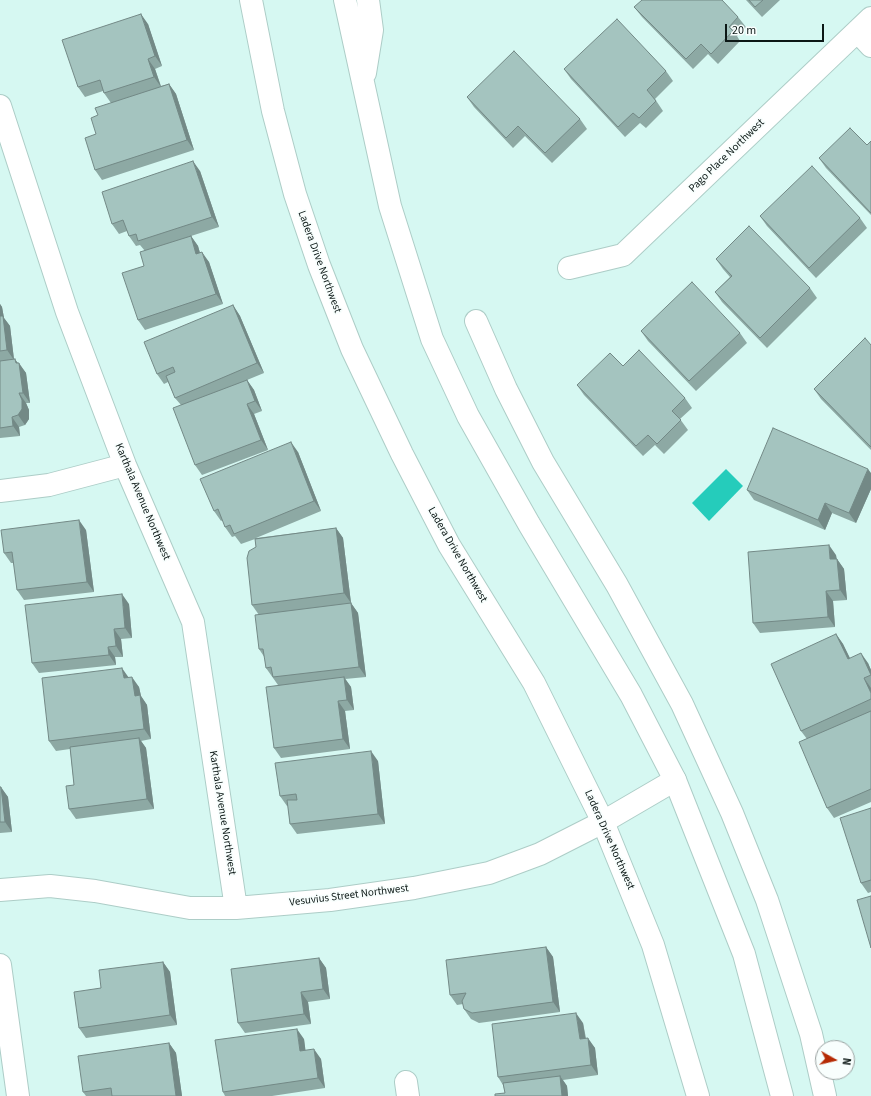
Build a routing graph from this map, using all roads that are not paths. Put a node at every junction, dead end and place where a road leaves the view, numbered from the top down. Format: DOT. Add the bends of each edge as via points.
graph roads {
  1 [pos="251,0"];
  2 [pos="345,0"];
  3 [pos="368,0"];
  4 [pos="866,32"];
  5 [pos="364,86"];
  6 [pos="0,106"];
  7 [pos="569,268"];
  8 [pos="476,321"];
  9 [pos="125,464"];
  10 [pos="0,491"];
  11 [pos="675,780"];
  12 [pos="603,822"];
  13 [pos="0,890"];
  14 [pos="236,908"];
  15 [pos="0,965"];
  16 [pos="18,1096"];
  17 [pos="698,1096"];
  18 [pos="782,1096"];
  19 [pos="825,1096"];
  1 -- 12 [label="street, Ladera Drive Northwest" via="273,111 295,194 352,349 449,545 534,683"];
  2 -- 5 [label="street"];
  3 -- 5 [label="street" via="372,30"];
  4 -- 7 [label="street, Pago Place Northwest" via="623,254"];
  5 -- 11 [label="street" via="390,206 432,339 468,416 631,695"];
  6 -- 9 [label="street, Karthala Avenue Northwest" via="67,312"];
  8 -- 19 [label="street" via="506,389 543,462 617,585 682,704 732,812 767,900 811,1034"];
  9 -- 10 [label="street" via="49,485"];
  9 -- 14 [label="street, Karthala Avenue Northwest" via="193,622"];
  11 -- 12 [label="street, Vesuvius Street Northwest"];
  11 -- 18 [label="street" via="744,954"];
  12 -- 14 [label="street, Vesuvius Street Northwest" via="540,854 489,873 414,888 330,900"];
  12 -- 17 [label="street, Ladera Drive Northwest" via="654,945"];
  13 -- 14 [label="street, Vesuvius Street Northwest" via="50,886 95,891 190,908"];
  15 -- 16 [label="street"];
}
